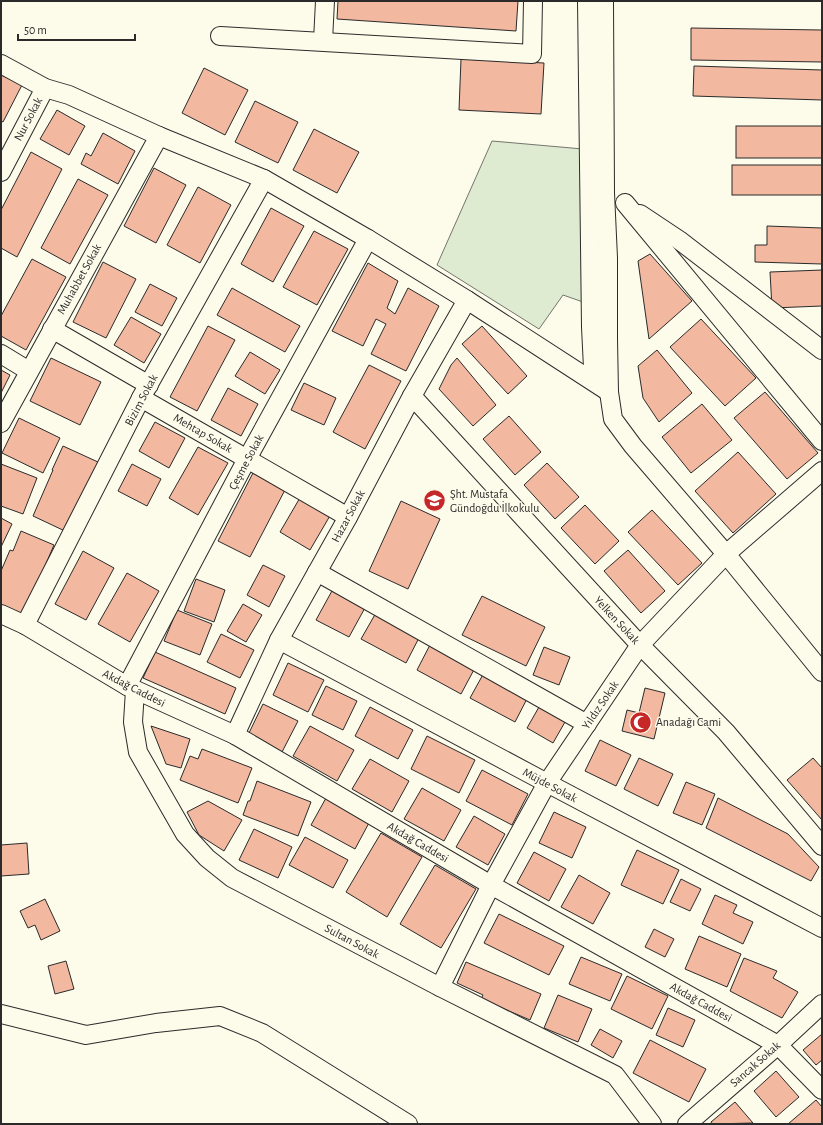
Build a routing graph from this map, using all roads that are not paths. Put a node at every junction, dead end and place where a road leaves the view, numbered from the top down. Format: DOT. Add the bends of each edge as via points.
graph roads {
  1 [pos="325,1"];
  2 [pos="533,1"];
  3 [pos="587,1"];
  4 [pos="604,1"];
  5 [pos="220,36"];
  6 [pos="323,42"];
  7 [pos="1,64"];
  8 [pos="45,88"];
  9 [pos="159,136"];
  10 [pos="1,172"];
  11 [pos="264,179"];
  12 [pos="597,190"];
  13 [pos="624,203"];
  14 [pos="368,239"];
  15 [pos="467,300"];
  16 [pos="52,329"];
  17 [pos="822,350"];
  18 [pos="1,354"];
  19 [pos="29,371"];
  20 [pos="145,391"];
  21 [pos="609,392"];
  22 [pos="412,396"];
  23 [pos="1,423"];
  24 [pos="822,441"];
  25 [pos="247,459"];
  26 [pos="822,471"];
  27 [pos="348,517"];
  28 [pos="726,554"];
  29 [pos="317,572"];
  30 [pos="1,614"];
  31 [pos="25,625"];
  32 [pos="279,640"];
  33 [pos="640,645"];
  34 [pos="822,672"];
  35 [pos="131,688"];
  36 [pos="587,724"];
  37 [pos="235,735"];
  38 [pos="547,783"];
  39 [pos="822,846"];
  40 [pos="491,885"];
  41 [pos="822,928"];
  42 [pos="440,987"];
  43 [pos="822,1004"];
  44 [pos="1,1014"];
  45 [pos="778,1045"];
  46 [pos="822,1090"];
  47 [pos="408,1124"];
  48 [pos="652,1124"];
  49 [pos="688,1124"];
  1 -- 6 [label="street"];
  2 -- 6 [label="street" via="532,54"];
  3 -- 12 [label="street"];
  4 -- 12 [label="street"];
  5 -- 6 [label="street"];
  7 -- 8 [label="street"];
  8 -- 9 [label="street" via="69,95"];
  8 -- 10 [label="street, Nur Sokak"];
  9 -- 11 [label="street"];
  9 -- 16 [label="street, Muhabbet Sokak"];
  11 -- 14 [label="street"];
  11 -- 20 [label="street, Bizim Sokak"];
  12 -- 13 [label="street"];
  12 -- 21 [label="street" via="591,327 593,368"];
  13 -- 17 [label="street" via="679,240"];
  13 -- 24 [label="street"];
  14 -- 15 [label="street"];
  14 -- 25 [label="street, Çeşme Sokak"];
  15 -- 21 [label="street"];
  15 -- 22 [label="street, Hazar Sokak"];
  16 -- 19 [label="street, Muhabbet Sokak"];
  16 -- 20 [label="street, Mehtap Sokak"];
  18 -- 19 [label="street"];
  19 -- 23 [label="street, Muhabbet Sokak"];
  20 -- 25 [label="street, Mehtap Sokak"];
  20 -- 31 [label="street, Bizim Sokak"];
  21 -- 28 [label="street" via="613,419"];
  22 -- 27 [label="street, Hazar Sokak"];
  22 -- 33 [label="street, Yelken Sokak"];
  25 -- 27 [label="street, Mehtap Sokak"];
  25 -- 35 [label="street, Çeşme Sokak"];
  26 -- 28 [label="street, Yıldız Sokak"];
  27 -- 29 [label="street, Hazar Sokak"];
  28 -- 33 [label="street, Yıldız Sokak"];
  28 -- 34 [label="street"];
  29 -- 32 [label="street, Hazar Sokak"];
  29 -- 36 [label="street"];
  30 -- 31 [label="street, Akdağ Caddesi"];
  31 -- 35 [label="street, Akdağ Caddesi"];
  32 -- 37 [label="street, Hazar Sokak"];
  32 -- 38 [label="street, Müjde Sokak"];
  33 -- 36 [label="street, Yıldız Sokak"];
  33 -- 39 [label="street, Yelken Sokak" via="726,732"];
  35 -- 37 [label="street, Akdağ Caddesi"];
  35 -- 42 [label="street, Sultan Sokak" via="138,752 185,834 207,858 232,878"];
  36 -- 38 [label="street, Yıldız Sokak"];
  37 -- 40 [label="street, Akdağ Caddesi"];
  38 -- 40 [label="street, Yıldız Sokak"];
  38 -- 41 [label="street, Müjde Sokak"];
  40 -- 42 [label="street, Yıldız Sokak"];
  40 -- 45 [label="street, Akdağ Caddesi"];
  42 -- 48 [label="street, Sultan Sokak" via="615,1075"];
  43 -- 45 [label="street, Sancak Sokak"];
  44 -- 47 [label="street" via="86,1035 156,1023 220,1016 262,1033"];
  45 -- 46 [label="street, Akdağ Caddesi"];
  45 -- 49 [label="street, Sancak Sokak"];
}
